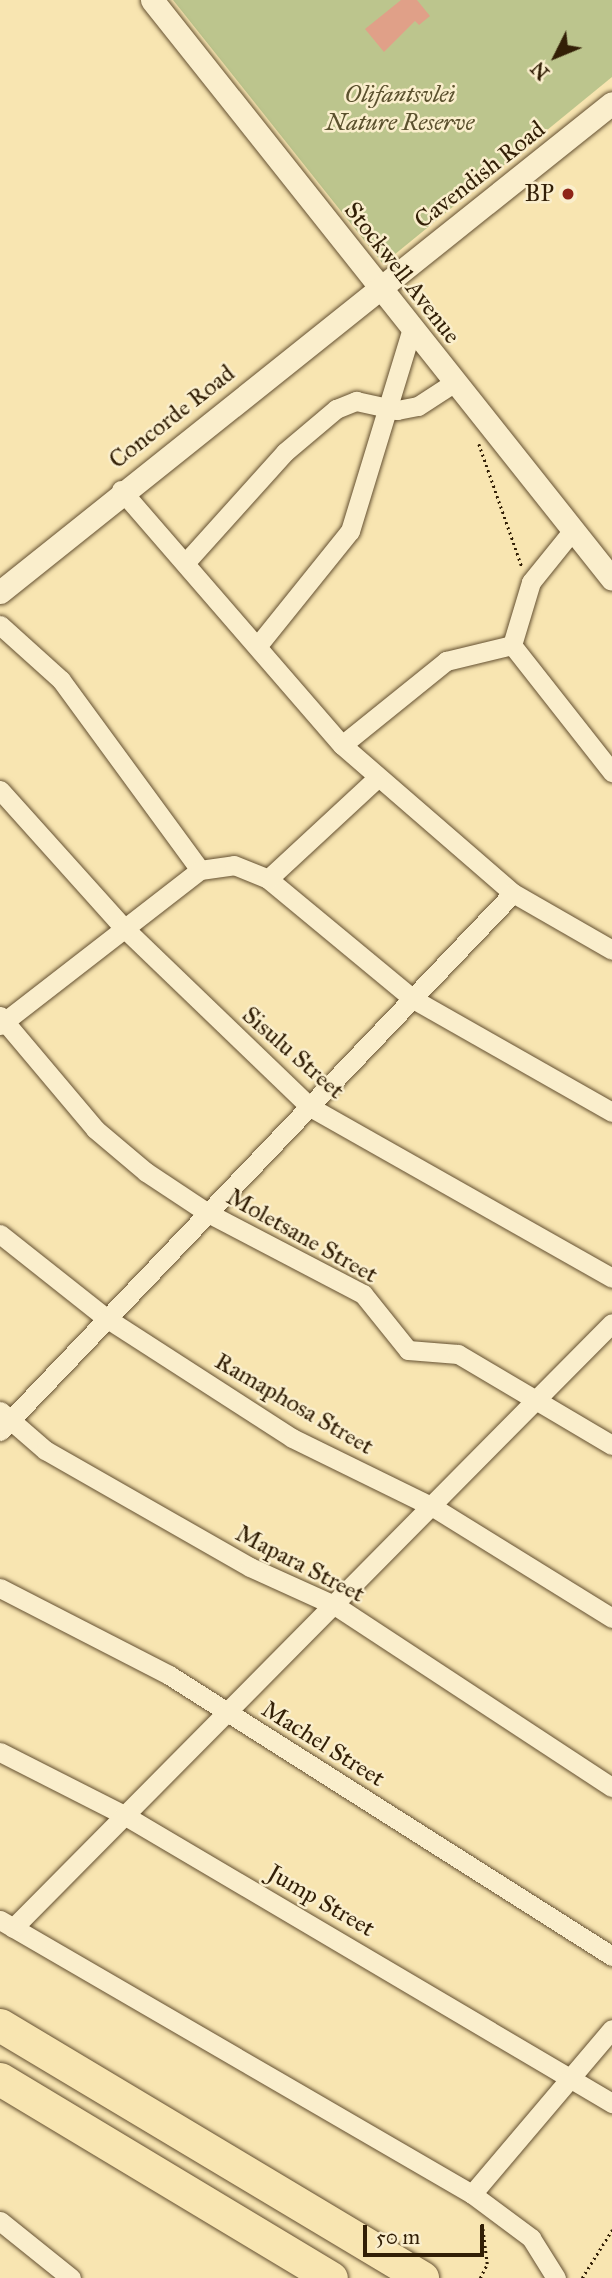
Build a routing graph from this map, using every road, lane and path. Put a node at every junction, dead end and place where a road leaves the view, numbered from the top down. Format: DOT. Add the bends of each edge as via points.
graph roads {
  1 [pos="152,0"];
  2 [pos="612,103"];
  3 [pos="380,288"];
  4 [pos="412,328"];
  5 [pos="455,382"];
  6 [pos="387,407"];
  7 [pos="475,435"];
  8 [pos="121,491"];
  9 [pos="573,530"];
  10 [pos="186,562"];
  11 [pos="612,579"];
  12 [pos="527,590"];
  13 [pos="0,592"];
  14 [pos="0,625"];
  15 [pos="260,644"];
  16 [pos="512,645"];
  17 [pos="342,745"];
  18 [pos="612,772"];
  19 [pos="377,778"];
  20 [pos="0,790"];
  21 [pos="200,870"];
  22 [pos="268,879"];
  23 [pos="513,893"];
  24 [pos="123,927"];
  25 [pos="612,950"];
  26 [pos="413,999"];
  27 [pos="1,1021"];
  28 [pos="310,1107"];
  29 [pos="612,1112"];
  30 [pos="208,1213"];
  31 [pos="0,1234"];
  32 [pos="612,1278"];
  33 [pos="106,1318"];
  34 [pos="612,1323"];
  35 [pos="538,1400"];
  36 [pos="3,1421"];
  37 [pos="612,1445"];
  38 [pos="433,1507"];
  39 [pos="0,1588"];
  40 [pos="336,1606"];
  41 [pos="612,1618"];
  42 [pos="231,1715"];
  43 [pos="0,1752"];
  44 [pos="612,1787"];
  45 [pos="124,1815"];
  46 [pos="6,1924"];
  47 [pos="612,1956"];
  48 [pos="0,2025"];
  49 [pos="612,2029"];
  50 [pos="569,2074"];
  51 [pos="0,2079"];
  52 [pos="612,2103"];
  53 [pos="472,2194"];
  54 [pos="0,2221"];
  55 [pos="612,2230"];
  56 [pos="71,2278"];
  57 [pos="331,2278"];
  58 [pos="422,2278"];
  59 [pos="480,2278"];
  60 [pos="556,2278"];
  61 [pos="582,2278"];
  1 -- 3 [label="street, Stockwell Avenue"];
  2 -- 3 [label="street, Cavendish Road"];
  3 -- 4 [label="street, Stockwell Avenue"];
  3 -- 8 [label="street, Concorde Road"];
  4 -- 5 [label="street, Stockwell Avenue"];
  4 -- 6 [label="street"];
  5 -- 6 [label="street" via="418,406"];
  5 -- 9 [label="street, Stockwell Avenue"];
  6 -- 10 [label="street" via="356,401 323,417"];
  6 -- 15 [label="street" via="350,531"];
  7 -- 12 [label="path" via="518,547"];
  8 -- 10 [label="street"];
  8 -- 13 [label="street, Concorde Road"];
  9 -- 11 [label="street, Stockwell Avenue"];
  9 -- 12 [label="street"];
  10 -- 15 [label="street"];
  12 -- 16 [label="street"];
  14 -- 21 [label="street" via="61,680"];
  15 -- 17 [label="street"];
  16 -- 17 [label="street" via="446,661"];
  16 -- 18 [label="street"];
  17 -- 19 [label="street"];
  19 -- 22 [label="street"];
  19 -- 23 [label="street"];
  20 -- 24 [label="street, Sisulu Street"];
  21 -- 22 [label="street" via="234,865"];
  21 -- 24 [label="street"];
  22 -- 26 [label="street"];
  23 -- 25 [label="street"];
  23 -- 26 [label="street"];
  24 -- 27 [label="street"];
  24 -- 28 [label="street, Sisulu Street"];
  26 -- 28 [label="street"];
  26 -- 29 [label="street"];
  27 -- 30 [label="street, Moletsane Street" via="95,1129"];
  28 -- 30 [label="street"];
  28 -- 32 [label="street, Sisulu Street"];
  30 -- 33 [label="street"];
  30 -- 35 [label="street, Moletsane Street" via="363,1294 408,1350 458,1354"];
  31 -- 33 [label="street, Ramaphosa Street"];
  33 -- 36 [label="street"];
  33 -- 38 [label="street, Ramaphosa Street" via="292,1438"];
  34 -- 35 [label="street"];
  35 -- 37 [label="street, Moletsane Street"];
  35 -- 38 [label="street"];
  36 -- 40 [label="street, Mapara Street" via="190,1535"];
  38 -- 40 [label="street"];
  38 -- 41 [label="street, Ramaphosa Street"];
  39 -- 42 [label="street, Machel Street" via="169,1675"];
  40 -- 42 [label="street"];
  40 -- 44 [label="street, Mapara Street"];
  42 -- 45 [label="street"];
  42 -- 47 [label="street, Machel Street"];
  43 -- 45 [label="street, Jump Street"];
  45 -- 46 [label="street"];
  45 -- 50 [label="street, Jump Street"];
  46 -- 53 [label="street"];
  48 -- 58 [label="highway"];
  49 -- 50 [label="street"];
  50 -- 52 [label="street, Jump Street"];
  50 -- 53 [label="street"];
  51 -- 57 [label="highway"];
  53 -- 59 [label="path" via="487,2264"];
  53 -- 60 [label="street" via="531,2238"];
  54 -- 56 [label="street"];
  55 -- 61 [label="path"];
}
